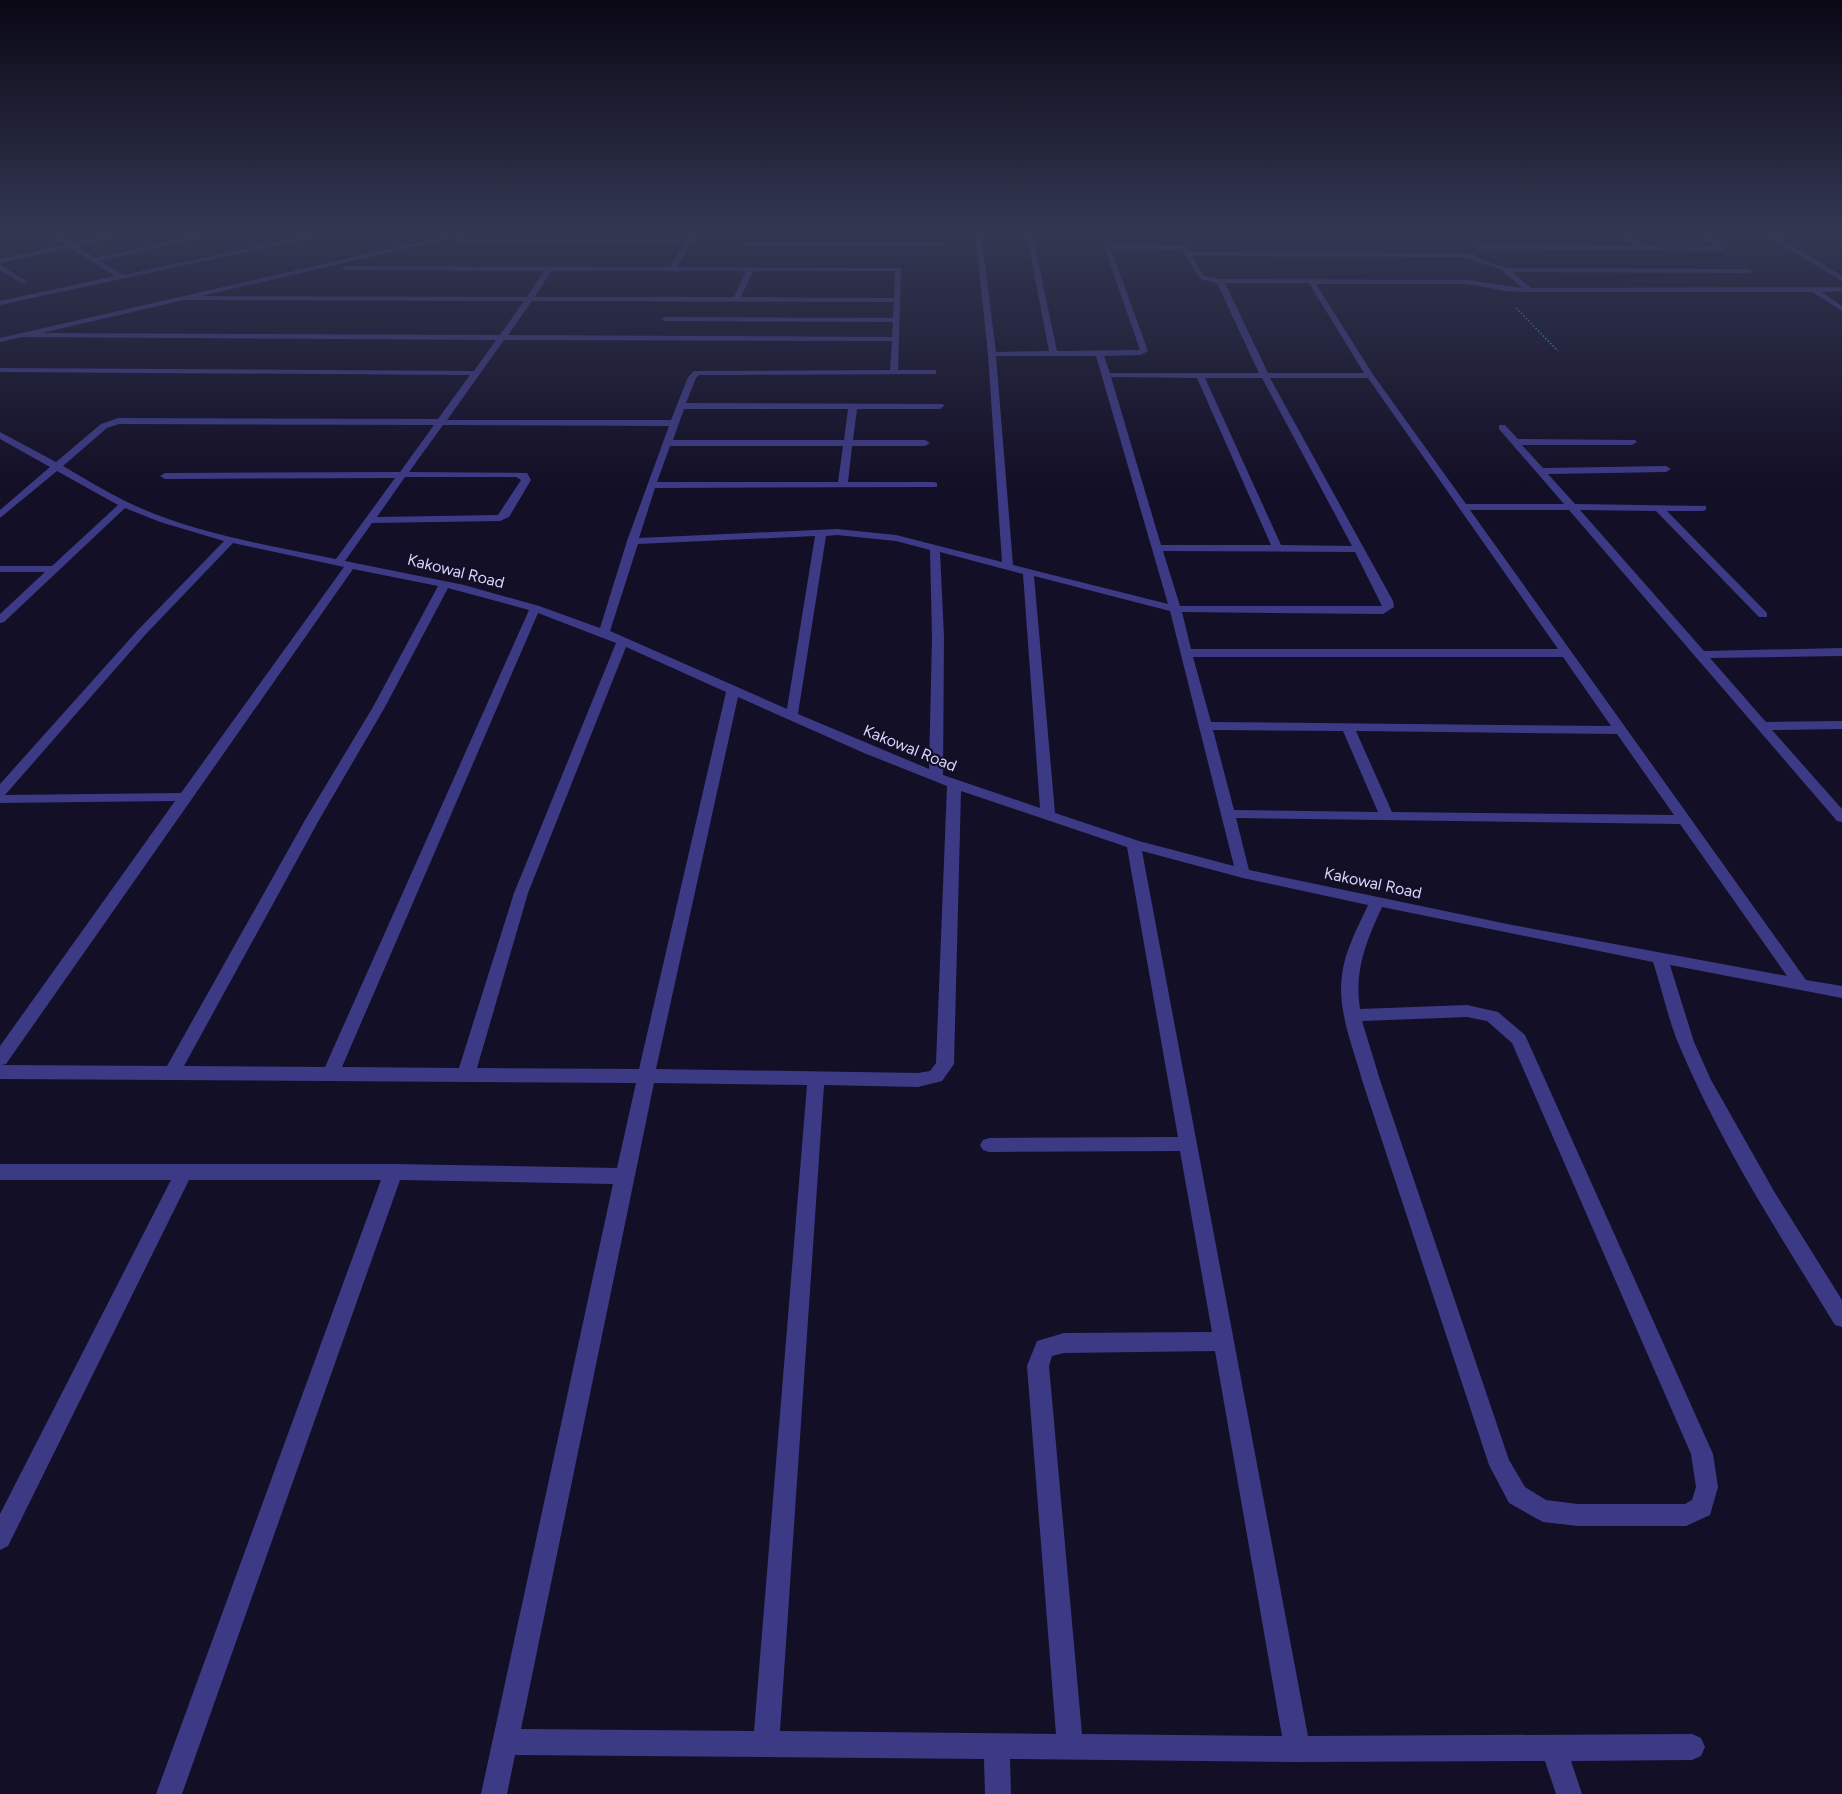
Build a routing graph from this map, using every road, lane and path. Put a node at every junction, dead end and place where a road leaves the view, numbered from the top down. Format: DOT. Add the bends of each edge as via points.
graph roads {
  1 [pos="100,317"];
  2 [pos="517,317"];
  3 [pos="897,317"];
  4 [pos="988,317"];
  5 [pos="1046,317"];
  6 [pos="1132,317"];
  7 [pos="1237,317"];
  8 [pos="1333,317"];
  9 [pos="1525,317"];
  10 [pos="665,320"];
  11 [pos="897,320"];
  12 [pos="22,335"];
  13 [pos="503,336"];
  14 [pos="896,339"];
  15 [pos="0,340"];
  16 [pos="1558,351"];
  17 [pos="992,354"];
  18 [pos="1100,354"];
  19 [pos="1054,355"];
  20 [pos="0,370"];
  21 [pos="894,372"];
  22 [pos="933,372"];
  23 [pos="476,373"];
  24 [pos="1264,374"];
  25 [pos="1106,375"];
  26 [pos="1200,375"];
  27 [pos="1370,376"];
  28 [pos="682,406"];
  29 [pos="853,406"];
  30 [pos="940,406"];
  31 [pos="439,422"];
  32 [pos="674,423"];
  33 [pos="1502,427"];
  34 [pos="0,435"];
  35 [pos="1516,442"];
  36 [pos="1632,442"];
  37 [pos="667,443"];
  38 [pos="849,443"];
  39 [pos="925,443"];
  40 [pos="58,465"];
  41 [pos="1666,470"];
  42 [pos="1540,471"];
  43 [pos="402,475"];
  44 [pos="165,476"];
  45 [pos="843,484"];
  46 [pos="651,485"];
  47 [pos="934,485"];
  48 [pos="124,504"];
  49 [pos="1461,507"];
  50 [pos="1572,507"];
  51 [pos="1659,508"];
  52 [pos="1702,508"];
  53 [pos="0,515"];
  54 [pos="369,520"];
  55 [pos="821,533"];
  56 [pos="230,540"];
  57 [pos="632,541"];
  58 [pos="935,547"];
  59 [pos="1156,548"];
  60 [pos="1277,548"];
  61 [pos="1358,549"];
  62 [pos="345,563"];
  63 [pos="1008,567"];
  64 [pos="0,569"];
  65 [pos="54,569"];
  66 [pos="1028,572"];
  67 [pos="444,584"];
  68 [pos="535,608"];
  69 [pos="1175,609"];
  70 [pos="1763,615"];
  71 [pos="0,620"];
  72 [pos="604,633"];
  73 [pos="623,641"];
  74 [pos="1842,652"];
  75 [pos="1187,653"];
  76 [pos="1566,653"];
  77 [pos="1701,655"];
  78 [pos="733,689"];
  79 [pos="792,715"];
  80 [pos="1842,725"];
  81 [pos="1206,726"];
  82 [pos="1762,726"];
  83 [pos="1348,728"];
  84 [pos="1621,730"];
  85 [pos="936,777"];
  86 [pos="954,784"];
  87 [pos="0,792"];
  88 [pos="185,797"];
  89 [pos="0,799"];
  90 [pos="1837,806"];
  91 [pos="1229,813"];
  92 [pos="1386,815"];
  93 [pos="1048,816"];
  94 [pos="1842,818"];
  95 [pos="1685,820"];
  96 [pos="1134,844"];
  97 [pos="1244,873"];
  98 [pos="1377,901"];
  99 [pos="1660,957"];
  100 [pos="1801,984"];
  101 [pos="1839,996"];
  102 [pos="1353,1016"];
  103 [pos="0,1059"];
  104 [pos="0,1072"];
  105 [pos="172,1074"];
  106 [pos="330,1075"];
  107 [pos="466,1075"];
  108 [pos="647,1076"];
  109 [pos="816,1078"];
  110 [pos="1188,1144"];
  111 [pos="989,1145"];
  112 [pos="0,1172"];
  113 [pos="393,1172"];
  114 [pos="183,1174"];
  115 [pos="624,1176"];
  116 [pos="1842,1318"];
  117 [pos="1224,1341"];
  118 [pos="0,1538"];
  119 [pos="505,1742"];
  120 [pos="766,1745"];
  121 [pos="997,1747"];
  122 [pos="1553,1747"];
  123 [pos="1070,1748"];
  124 [pos="1692,1748"];
  125 [pos="1297,1749"];
  126 [pos="169,1794"];
  127 [pos="494,1794"];
  128 [pos="998,1794"];
  129 [pos="1569,1794"];
  1 -- 12 [label="street"];
  2 -- 13 [label="street"];
  3 -- 11 [label="street"];
  4 -- 17 [label="street"];
  5 -- 19 [label="street"];
  6 -- 18 [label="street" via="1144,351"];
  7 -- 24 [label="street"];
  8 -- 27 [label="street"];
  9 -- 16 [label="path"];
  10 -- 11 [label="street"];
  11 -- 14 [label="street"];
  12 -- 13 [label="street"];
  12 -- 15 [label="street"];
  13 -- 14 [label="street"];
  13 -- 23 [label="street"];
  14 -- 21 [label="street"];
  17 -- 19 [label="street"];
  17 -- 63 [label="street"];
  18 -- 19 [label="street"];
  18 -- 25 [label="street"];
  20 -- 23 [label="street"];
  21 -- 22 [label="street"];
  21 -- 28 [label="street" via="705,372 692,377"];
  23 -- 31 [label="street"];
  24 -- 26 [label="street"];
  24 -- 27 [label="street"];
  24 -- 61 [label="street"];
  25 -- 26 [label="street"];
  25 -- 59 [label="street"];
  26 -- 60 [label="street"];
  27 -- 49 [label="street"];
  28 -- 29 [label="street"];
  28 -- 32 [label="street"];
  29 -- 30 [label="street"];
  29 -- 38 [label="street"];
  31 -- 32 [label="street"];
  31 -- 40 [label="street" via="118,421 104,426"];
  31 -- 43 [label="street"];
  32 -- 37 [label="street"];
  33 -- 35 [label="street"];
  34 -- 40 [label="street, Kakowal Road"];
  35 -- 36 [label="street"];
  35 -- 42 [label="street"];
  37 -- 38 [label="street"];
  37 -- 46 [label="street"];
  38 -- 39 [label="street"];
  38 -- 45 [label="street"];
  40 -- 48 [label="street, Kakowal Road"];
  40 -- 53 [label="street"];
  41 -- 42 [label="street"];
  42 -- 50 [label="street"];
  43 -- 44 [label="street"];
  43 -- 54 [label="street"];
  43 -- 54 [label="street" via="516,474 526,480 506,515 500,518"];
  45 -- 46 [label="street"];
  45 -- 47 [label="street"];
  46 -- 57 [label="street"];
  48 -- 56 [label="street, Kakowal Road"];
  48 -- 65 [label="street"];
  49 -- 50 [label="street"];
  49 -- 76 [label="street"];
  50 -- 51 [label="street"];
  50 -- 77 [label="street"];
  51 -- 52 [label="street"];
  51 -- 70 [label="street"];
  54 -- 62 [label="street"];
  55 -- 57 [label="street"];
  55 -- 58 [label="street" via="868,533"];
  55 -- 79 [label="street"];
  56 -- 62 [label="street, Kakowal Road"];
  56 -- 87 [label="street" via="141,633"];
  57 -- 72 [label="street"];
  58 -- 63 [label="street"];
  58 -- 85 [label="street"];
  59 -- 60 [label="street"];
  59 -- 69 [label="street"];
  60 -- 61 [label="street"];
  61 -- 69 [label="street" via="1387,601 1388,608 1383,611"];
  62 -- 67 [label="street, Kakowal Road"];
  62 -- 88 [label="street"];
  63 -- 66 [label="street"];
  64 -- 65 [label="street"];
  65 -- 71 [label="street"];
  66 -- 69 [label="street"];
  66 -- 93 [label="street"];
  67 -- 68 [label="street, Kakowal Road"];
  67 -- 105 [label="street"];
  68 -- 72 [label="street, Kakowal Road"];
  68 -- 106 [label="street"];
  69 -- 75 [label="street"];
  72 -- 73 [label="street, Kakowal Road"];
  73 -- 78 [label="street, Kakowal Road"];
  73 -- 107 [label="street" via="521,893"];
  74 -- 77 [label="street"];
  75 -- 76 [label="street"];
  75 -- 81 [label="street"];
  76 -- 84 [label="street"];
  77 -- 82 [label="street"];
  78 -- 79 [label="street, Kakowal Road"];
  78 -- 108 [label="street"];
  79 -- 85 [label="street, Kakowal Road"];
  80 -- 82 [label="street"];
  81 -- 83 [label="street"];
  81 -- 91 [label="street"];
  82 -- 90 [label="street"];
  83 -- 84 [label="street"];
  83 -- 92 [label="street"];
  84 -- 95 [label="street"];
  85 -- 86 [label="street, Kakowal Road"];
  86 -- 93 [label="street, Kakowal Road"];
  86 -- 109 [label="street" via="945,1064 936,1076 918,1080"];
  88 -- 89 [label="street"];
  88 -- 103 [label="street"];
  90 -- 94 [label="street"];
  91 -- 92 [label="street"];
  91 -- 97 [label="street"];
  92 -- 95 [label="street"];
  93 -- 96 [label="street, Kakowal Road"];
  95 -- 100 [label="street"];
  96 -- 97 [label="street, Kakowal Road"];
  96 -- 110 [label="street"];
  97 -- 98 [label="street, Kakowal Road"];
  98 -- 99 [label="street, Kakowal Road"];
  98 -- 102 [label="street" via="1361,937 1349,983"];
  99 -- 100 [label="street, Kakowal Road"];
  99 -- 116 [label="street" via="1686,1042 1703,1081 1768,1199"];
  100 -- 101 [label="street, Kakowal Road"];
  102 -- 102 [label="street" via="1496,1453 1517,1495 1543,1511 1578,1515 1686,1515 1702,1507 1707,1487 1702,1454 1519,1039 1492,1016 1467,1011"];
  104 -- 105 [label="street"];
  105 -- 106 [label="street"];
  106 -- 107 [label="street"];
  107 -- 108 [label="street"];
  108 -- 109 [label="street"];
  108 -- 115 [label="street"];
  109 -- 120 [label="street"];
  110 -- 111 [label="street"];
  110 -- 117 [label="street"];
  112 -- 114 [label="street"];
  113 -- 114 [label="street"];
  113 -- 115 [label="street"];
  113 -- 126 [label="street"];
  114 -- 118 [label="street"];
  115 -- 119 [label="street"];
  117 -- 123 [label="street" via="1064,1343 1044,1348 1038,1366"];
  117 -- 125 [label="street"];
  119 -- 120 [label="street"];
  119 -- 127 [label="street"];
  120 -- 121 [label="street"];
  121 -- 123 [label="street"];
  121 -- 128 [label="street"];
  122 -- 124 [label="street"];
  122 -- 125 [label="street"];
  122 -- 129 [label="street"];
  123 -- 125 [label="street"];
}
